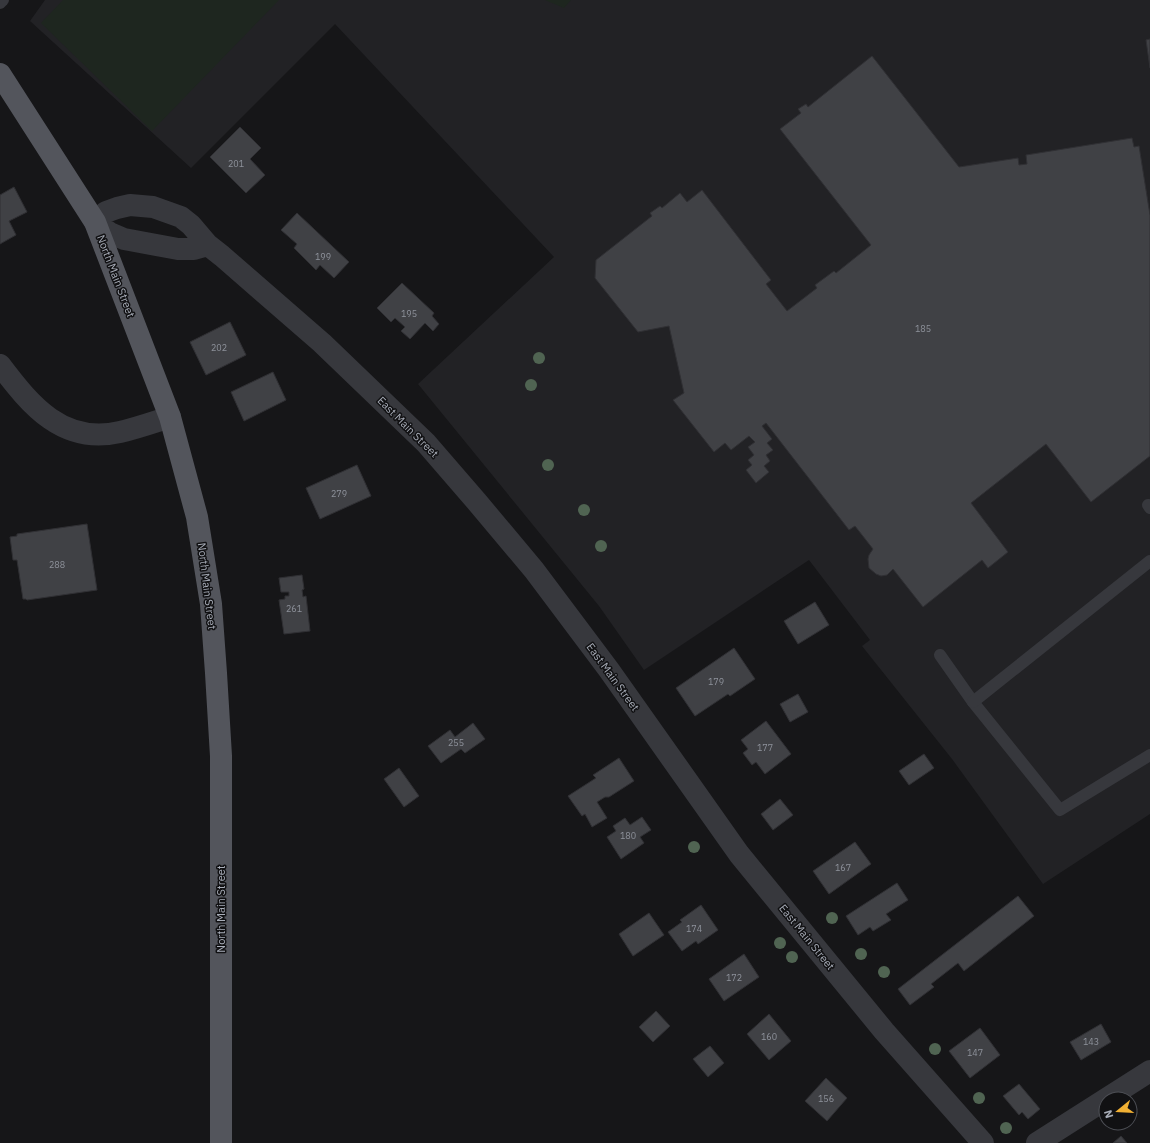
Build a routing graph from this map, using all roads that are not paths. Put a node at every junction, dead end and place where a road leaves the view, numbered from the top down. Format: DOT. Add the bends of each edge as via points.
graph roads {
  1 [pos="3,0"];
  2 [pos="0,3"];
  3 [pos="0,74"];
  4 [pos="95,222"];
  5 [pos="208,245"];
  6 [pos="0,365"];
  7 [pos="170,417"];
  8 [pos="1150,561"];
  9 [pos="940,655"];
  10 [pos="973,702"];
  11 [pos="1150,755"];
  12 [pos="1150,1071"];
  13 [pos="221,1143"];
  14 [pos="983,1143"];
  15 [pos="1037,1143"];
  1 -- 2 [label="lane"];
  3 -- 4 [label="main road, North Main Street"];
  4 -- 5 [label="street" via="124,239 178,248 194,249"];
  4 -- 5 [label="street, East Main Street" via="106,212 117,208 130,205 153,207 181,217"];
  4 -- 7 [label="main road, North Main Street"];
  5 -- 14 [label="street, East Main Street" via="328,349 426,443 477,502 534,570 609,670 739,854 884,1031"];
  6 -- 7 [label="street" via="28,401 60,426 78,432 97,435 119,432"];
  7 -- 13 [label="main road, North Main Street" via="197,517 211,604 216,673 221,756"];
  8 -- 10 [label="lane"];
  9 -- 10 [label="lane"];
  10 -- 11 [label="lane" via="1060,810"];
  12 -- 15 [label="street"];
}
